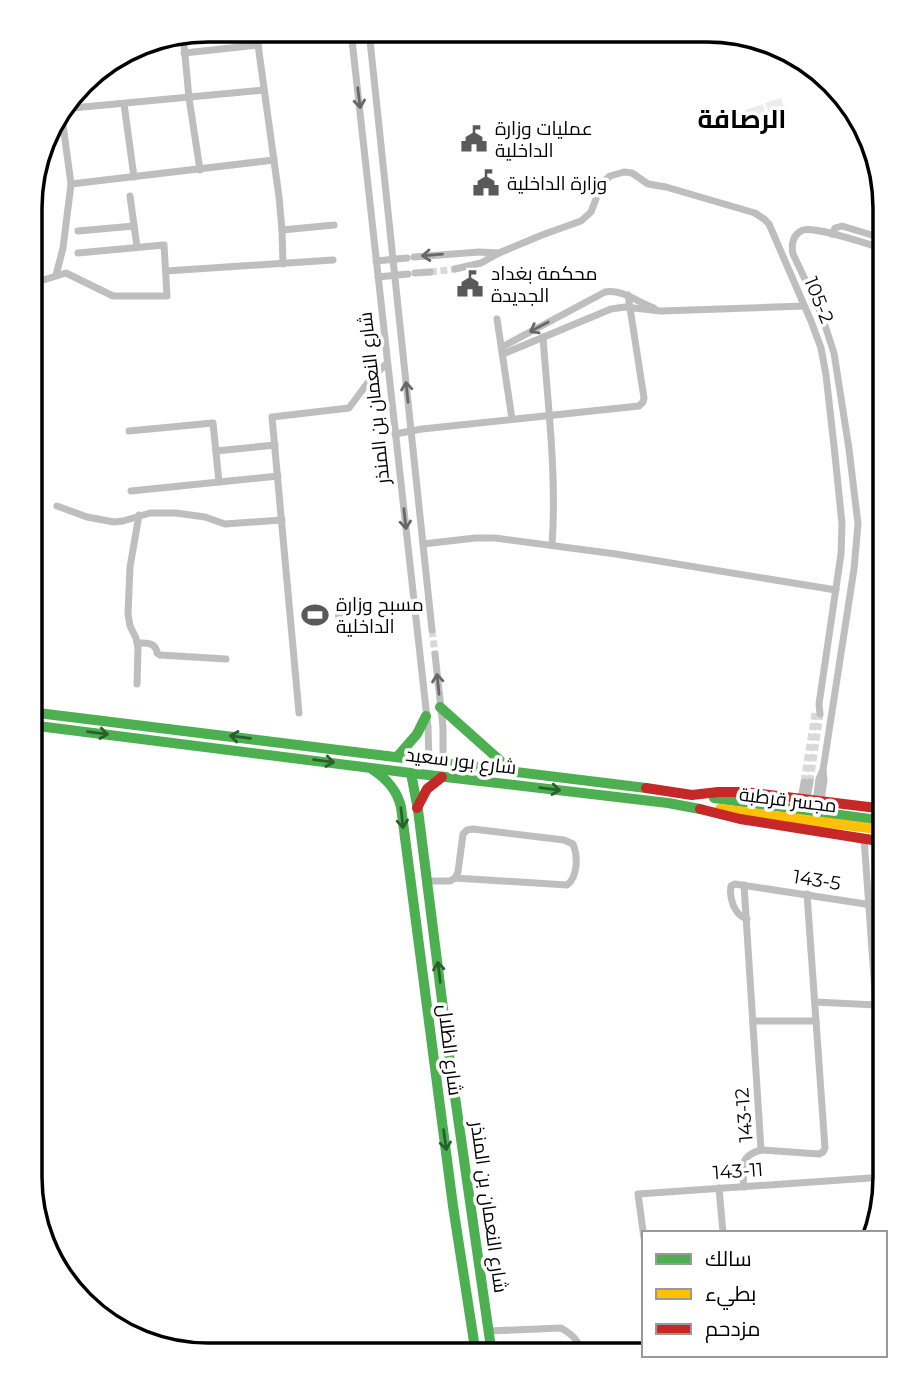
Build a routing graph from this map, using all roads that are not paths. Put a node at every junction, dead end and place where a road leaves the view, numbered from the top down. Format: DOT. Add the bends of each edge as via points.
graph roads {
  1 [pos="258,42"];
  2 [pos="352,42"];
  3 [pos="370,42"];
  4 [pos="184,44"];
  5 [pos="258,45"];
  6 [pos="184,53"];
  7 [pos="264,90"];
  8 [pos="189,98"];
  9 [pos="124,104"];
  10 [pos="75,108"];
  11 [pos="64,125"];
  12 [pos="362,131"];
  13 [pos="379,131"];
  14 [pos="274,160"];
  15 [pos="200,170"];
  16 [pos="134,177"];
  17 [pos="71,184"];
  18 [pos="130,196"];
  19 [pos="334,225"];
  20 [pos="134,226"];
  21 [pos="282,230"];
  22 [pos="78,231"];
  23 [pos="832,234"];
  24 [pos="873,235"];
  25 [pos="873,246"];
  26 [pos="137,247"];
  27 [pos="473,252"];
  28 [pos="78,253"];
  29 [pos="499,253"];
  30 [pos="394,259"];
  31 [pos="333,260"];
  32 [pos="376,261"];
  33 [pos="283,264"];
  34 [pos="474,266"];
  35 [pos="455,269"];
  36 [pos="166,271"];
  37 [pos="430,272"];
  38 [pos="56,275"];
  39 [pos="396,275"];
  40 [pos="378,277"];
  41 [pos="42,280"];
  42 [pos="628,295"];
  43 [pos="804,306"];
  44 [pos="629,307"];
  45 [pos="668,311"];
  46 [pos="497,319"];
  47 [pos="543,337"];
  48 [pos="502,351"];
  49 [pos="387,363"];
  50 [pos="549,415"];
  51 [pos="512,419"];
  52 [pos="129,431"];
  53 [pos="411,431"];
  54 [pos="395,434"];
  55 [pos="275,445"];
  56 [pos="216,451"];
  57 [pos="278,476"];
  58 [pos="219,482"];
  59 [pos="131,491"];
  60 [pos="57,506"];
  61 [pos="139,515"];
  62 [pos="282,520"];
  63 [pos="423,544"];
  64 [pos="552,545"];
  65 [pos="836,590"];
  66 [pos="429,603"];
  67 [pos="414,604"];
  68 [pos="432,630"];
  69 [pos="138,643"];
  70 [pos="435,654"];
  71 [pos="226,659"];
  72 [pos="137,684"];
  73 [pos="440,707"];
  74 [pos="42,713"];
  75 [pos="299,713"];
  76 [pos="817,714"];
  77 [pos="426,716"];
  78 [pos="42,726"];
  79 [pos="397,757"];
  80 [pos="429,762"];
  81 [pos="443,763"];
  82 [pos="365,766"];
  83 [pos="513,772"];
  84 [pos="411,773"];
  85 [pos="442,777"];
  86 [pos="807,782"];
  87 [pos="692,794"];
  88 [pos="811,800"];
  89 [pos="686,806"];
  90 [pos="417,808"];
  91 [pos="873,808"];
  92 [pos="873,819"];
  93 [pos="873,829"];
  94 [pos="864,838"];
  95 [pos="873,840"];
  96 [pos="455,878"];
  97 [pos="428,885"];
  98 [pos="744,885"];
  99 [pos="412,892"];
  100 [pos="807,894"];
  101 [pos="869,904"];
  102 [pos="873,905"];
  103 [pos="747,919"];
  104 [pos="873,962"];
  105 [pos="815,1002"];
  106 [pos="873,1005"];
  107 [pos="753,1021"];
  108 [pos="816,1021"];
  109 [pos="448,1048"];
  110 [pos="433,1050"];
  111 [pos="457,1108"];
  112 [pos="441,1109"];
  113 [pos="761,1150"];
  114 [pos="873,1178"];
  115 [pos="744,1186"];
  116 [pos="719,1188"];
  117 [pos="643,1231"];
  118 [pos="723,1231"];
  119 [pos="486,1312"];
  120 [pos="470,1314"];
  121 [pos="489,1331"];
  122 [pos="474,1343"];
  123 [pos="490,1343"];
  124 [pos="578,1343"];
  1 -- 5 [label="street"];
  2 -- 12 [label="street, شارع النعمان بن المنذر, one-way"];
  3 -- 13 [label="street, شارع النعمان بن المنذر"];
  4 -- 6 [label="street"];
  5 -- 6 [label="street"];
  5 -- 7 [label="street"];
  6 -- 8 [label="street"];
  7 -- 8 [label="street"];
  7 -- 14 [label="street"];
  8 -- 9 [label="street"];
  8 -- 15 [label="street"];
  9 -- 10 [label="street"];
  9 -- 16 [label="street"];
  11 -- 17 [label="street"];
  12 -- 13 [label="street" via="371,124"];
  12 -- 32 [label="street, شارع النعمان بن المنذر"];
  13 -- 30 [label="street, شارع النعمان بن المنذر"];
  14 -- 15 [label="street"];
  14 -- 21 [label="street"];
  15 -- 16 [label="street"];
  16 -- 17 [label="street"];
  17 -- 38 [label="street"];
  18 -- 20 [label="street"];
  19 -- 21 [label="street"];
  20 -- 22 [label="street"];
  20 -- 26 [label="street"];
  21 -- 33 [label="street"];
  23 -- 24 [label="street" via="842,226"];
  23 -- 25 [label="street"];
  23 -- 88 [label="street" via="805,230 792,246 834,353 858,524 824,780"];
  26 -- 28 [label="street"];
  26 -- 36 [label="street" via="164,246"];
  27 -- 29 [label="street, 105-2"];
  27 -- 30 [label="street, 105-2, one-way"];
  27 -- 34 [label="street"];
  29 -- 34 [label="street, 105-2"];
  29 -- 43 [label="street, 105-2" via="581,221 591,212 605,179 628,172 648,184 764,219"];
  30 -- 32 [label="street, 105-2"];
  30 -- 39 [label="street, شارع النعمان بن المنذر"];
  31 -- 33 [label="street"];
  32 -- 40 [label="street, شارع النعمان بن المنذر"];
  33 -- 36 [label="street"];
  34 -- 35 [label="street, 105-2"];
  36 -- 38 [label="street" via="167,296 113,296 66,273"];
  37 -- 39 [label="street"];
  38 -- 41 [label="street"];
  39 -- 40 [label="street"];
  53 -- 39 [label="street, شارع النعمان بن المنذر, one-way"];
  40 -- 49 [label="street, شارع النعمان بن المنذر"];
  42 -- 44 [label="street"];
  42 -- 45 [label="street"];
  42 -- 48 [label="street, one-way" via="605,292"];
  43 -- 45 [label="street"];
  43 -- 65 [label="street, 105-2" via="823,357 835,455 842,534"];
  44 -- 45 [label="street"];
  44 -- 47 [label="street" via="611,309"];
  44 -- 50 [label="street" via="643,402 637,407"];
  46 -- 48 [label="street"];
  47 -- 48 [label="street"];
  47 -- 50 [label="street"];
  48 -- 51 [label="street"];
  49 -- 54 [label="street, شارع النعمان بن المنذر"];
  49 -- 55 [label="street" via="349,408 272,417"];
  50 -- 51 [label="street"];
  50 -- 64 [label="street"];
  51 -- 53 [label="street"];
  52 -- 56 [label="street" via="213,423"];
  53 -- 54 [label="street"];
  53 -- 63 [label="street, شارع النعمان بن المنذر"];
  54 -- 67 [label="street, شارع النعمان بن المنذر, one-way"];
  55 -- 56 [label="street"];
  55 -- 57 [label="street"];
  56 -- 58 [label="street"];
  57 -- 58 [label="street"];
  57 -- 62 [label="street"];
  58 -- 59 [label="street"];
  60 -- 61 [label="street" via="114,522"];
  61 -- 62 [label="street" via="176,513 225,524"];
  61 -- 69 [label="street" via="128,614"];
  62 -- 75 [label="street"];
  63 -- 64 [label="street" via="482,537"];
  63 -- 66 [label="street, شارع النعمان بن المنذر"];
  64 -- 65 [label="street"];
  65 -- 76 [label="street, 105-2"];
  66 -- 67 [label="street"];
  66 -- 68 [label="street, شارع النعمان بن المنذر"];
  67 -- 77 [label="street, شارع النعمان بن المنذر"];
  69 -- 71 [label="street" via="152,644 160,655"];
  69 -- 72 [label="street"];
  73 -- 70 [label="street, one-way"];
  73 -- 81 [label="street"];
  73 -- 83 [label="main road"];
  79 -- 74 [label="main road, شارع بور سعيد, one-way"];
  77 -- 79 [label="main road"];
  77 -- 80 [label="street, شارع النعمان بن المنذر"];
  78 -- 82 [label="main road, شارع بور سعيد, one-way"];
  79 -- 80 [label="main road, شارع بور سعيد"];
  80 -- 81 [label="main road, شارع بور سعيد"];
  81 -- 83 [label="main road, شارع بور سعيد"];
  82 -- 84 [label="main road, شارع بور سعيد"];
  82 -- 99 [label="main road, شارع الظلال, one-way" via="382,775 398,794"];
  83 -- 87 [label="main road, شارع بور سعيد"];
  84 -- 85 [label="main road, شارع بور سعيد"];
  84 -- 90 [label="main road, شارع النعمان بن المنذر"];
  85 -- 89 [label="main road, شارع بور سعيد, one-way"];
  85 -- 90 [label="main road" via="427,789"];
  86 -- 88 [label="street"];
  87 -- 88 [label="main road, شارع بور سعيد" via="732,792"];
  87 -- 92 [label="main road, مجسر قرطبة"];
  88 -- 91 [label="main road, شارع بور سعيد"];
  89 -- 93 [label="main road, مجسر قرطبة"];
  89 -- 94 [label="main road, شارع بور سعيد"];
  90 -- 97 [label="main road, شارع النعمان بن المنذر"];
  94 -- 95 [label="main road, شارع بور سعيد"];
  94 -- 101 [label="street"];
  96 -- 96 [label="street" via="567,885 573,878 576,852 564,839 473,829 463,834"];
  96 -- 97 [label="street"];
  97 -- 99 [label="main road"];
  109 -- 97 [label="main road, شارع النعمان بن المنذر, one-way"];
  98 -- 100 [label="street, 143-5"];
  98 -- 103 [label="street, 143-12"];
  98 -- 103 [label="street" via="735,884 730,891 736,912"];
  99 -- 110 [label="main road, شارع الظلال"];
  100 -- 101 [label="street, 143-5"];
  100 -- 105 [label="street, 143-12"];
  101 -- 102 [label="street, 143-5"];
  101 -- 104 [label="street"];
  103 -- 107 [label="street, 143-12"];
  105 -- 106 [label="street"];
  105 -- 108 [label="street, 143-12"];
  107 -- 108 [label="street"];
  107 -- 113 [label="street, 143-12"];
  108 -- 113 [label="street, 143-12" via="825,1148 819,1154"];
  109 -- 110 [label="main road"];
  109 -- 111 [label="main road, شارع النعمان بن المنذر"];
  110 -- 112 [label="main road, شارع الظلال"];
  111 -- 112 [label="main road"];
  111 -- 119 [label="main road, شارع النعمان بن المنذر"];
  112 -- 120 [label="main road, شارع الظلال, one-way"];
  113 -- 115 [label="street" via="744,1159"];
  114 -- 115 [label="street, 143-11"];
  115 -- 116 [label="street, 143-11"];
  116 -- 117 [label="street, 143-11" via="638,1194"];
  116 -- 118 [label="street"];
  119 -- 120 [label="main road"];
  119 -- 121 [label="main road, شارع النعمان بن المنذر"];
  120 -- 122 [label="main road, شارع الظلال"];
  121 -- 123 [label="main road, شارع النعمان بن المنذر"];
  121 -- 124 [label="street" via="561,1328"];
}
